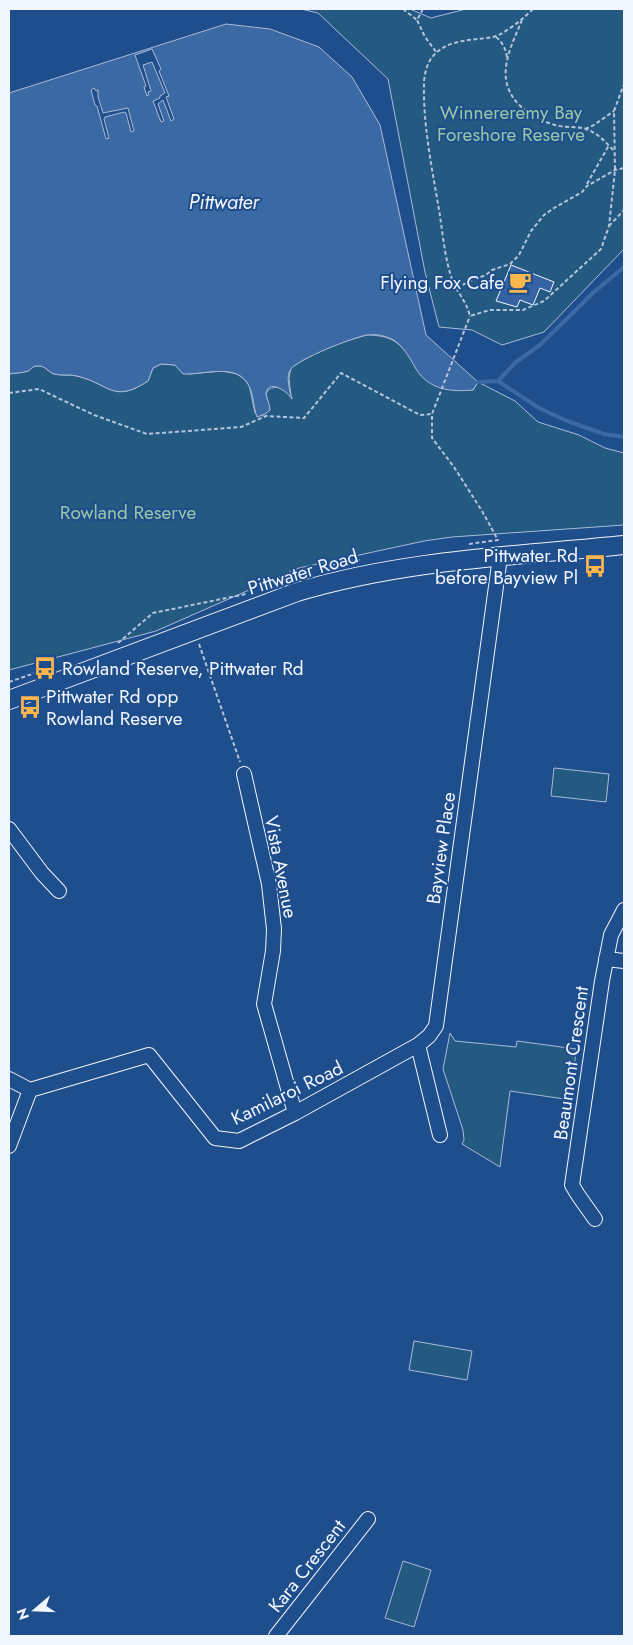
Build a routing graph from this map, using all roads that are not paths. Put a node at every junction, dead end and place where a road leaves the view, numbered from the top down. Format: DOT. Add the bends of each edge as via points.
graph roads {
  1 [pos="624,545"];
  2 [pos="500,557"];
  3 [pos="9,700"];
  4 [pos="244,774"];
  5 [pos="9,829"];
  6 [pos="59,891"];
  7 [pos="624,910"];
  8 [pos="606,959"];
  9 [pos="624,961"];
  10 [pos="418,1045"];
  11 [pos="9,1079"];
  12 [pos="30,1090"];
  13 [pos="295,1113"];
  14 [pos="440,1135"];
  15 [pos="9,1146"];
  16 [pos="594,1219"];
  17 [pos="368,1519"];
  18 [pos="276,1636"];
  1 -- 2 [label="main road, Pittwater Road"];
  2 -- 3 [label="main road, Pittwater Road" via="426,564 344,579 297,592"];
  2 -- 10 [label="street, Bayview Place" via="436,1026 430,1036"];
  4 -- 13 [label="street, Vista Avenue" via="269,884 274,929 264,1004"];
  5 -- 6 [label="street"];
  7 -- 8 [label="street, Beaumont Crescent" via="611,935"];
  8 -- 9 [label="street"];
  8 -- 16 [label="street, Beaumont Crescent" via="572,1185"];
  10 -- 13 [label="street, Kamilaroi Road"];
  10 -- 14 [label="street"];
  11 -- 12 [label="street"];
  12 -- 13 [label="street, Kamilaroi Road" via="149,1056 215,1138 239,1141"];
  12 -- 15 [label="street"];
  17 -- 18 [label="street, Kara Crescent"];
}
